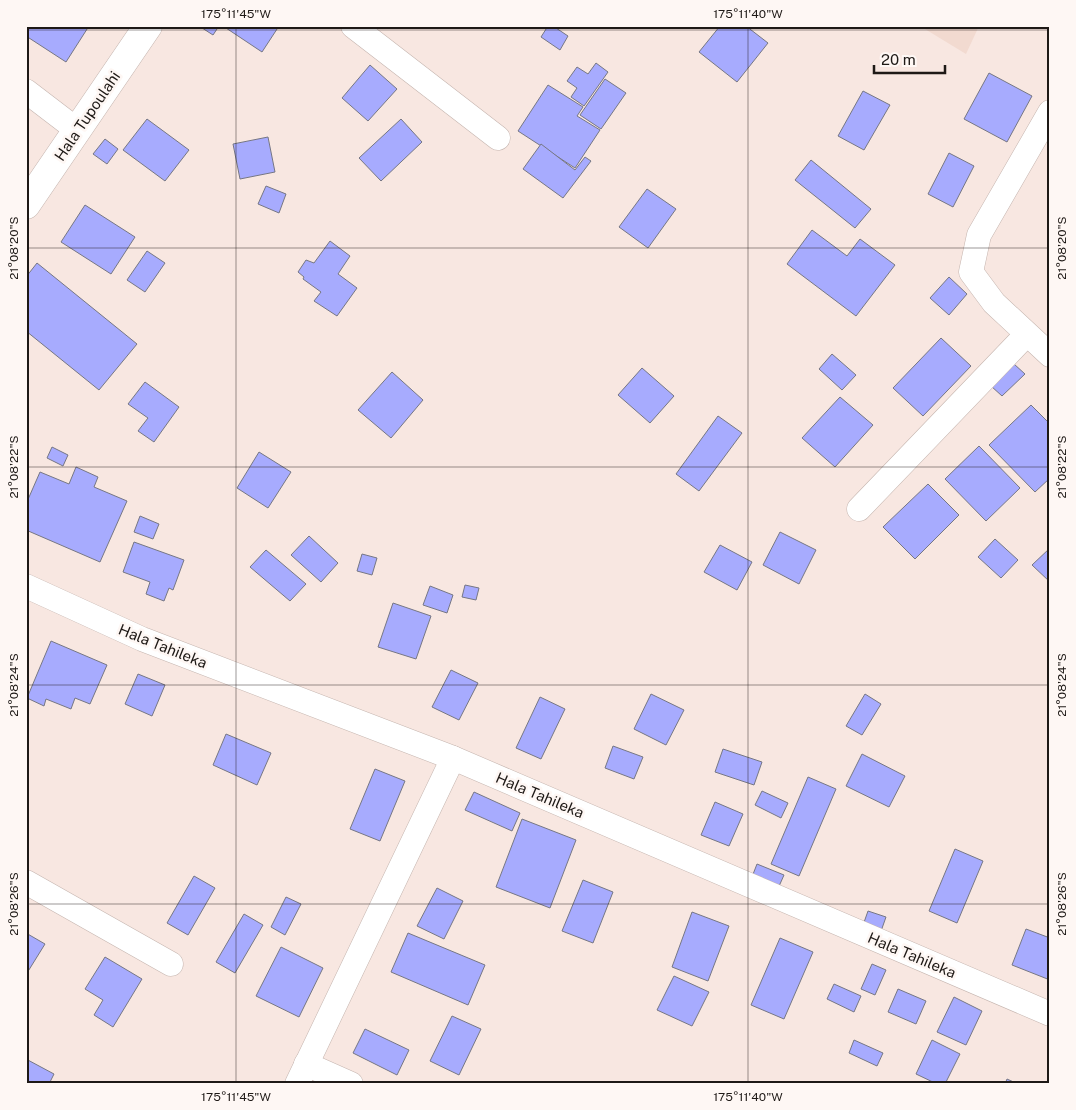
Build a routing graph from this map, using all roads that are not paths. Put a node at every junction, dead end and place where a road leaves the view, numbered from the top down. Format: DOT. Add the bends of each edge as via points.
graph roads {
  1 [pos="148,26"];
  2 [pos="353,26"];
  3 [pos="26,91"];
  4 [pos="1050,112"];
  5 [pos="78,130"];
  6 [pos="498,138"];
  7 [pos="26,205"];
  8 [pos="1026,334"];
  9 [pos="1050,355"];
  10 [pos="859,509"];
  11 [pos="26,586"];
  12 [pos="453,758"];
  13 [pos="26,882"];
  14 [pos="170,964"];
  15 [pos="1050,1014"];
  16 [pos="302,1074"];
  17 [pos="351,1084"];
  1 -- 5 [label="main road, Hala Tupoulahi"];
  2 -- 6 [label="street"];
  3 -- 5 [label="street"];
  4 -- 8 [label="street" via="979,235 972,272 994,303"];
  5 -- 7 [label="main road, Hala Tupoulahi"];
  8 -- 9 [label="street"];
  8 -- 10 [label="street"];
  11 -- 12 [label="street, Hala Tahileka" via="142,639"];
  12 -- 15 [label="street, Hala Tahileka"];
  12 -- 16 [label="street"];
  13 -- 14 [label="street"];
  16 -- 17 [label="street"];
}
